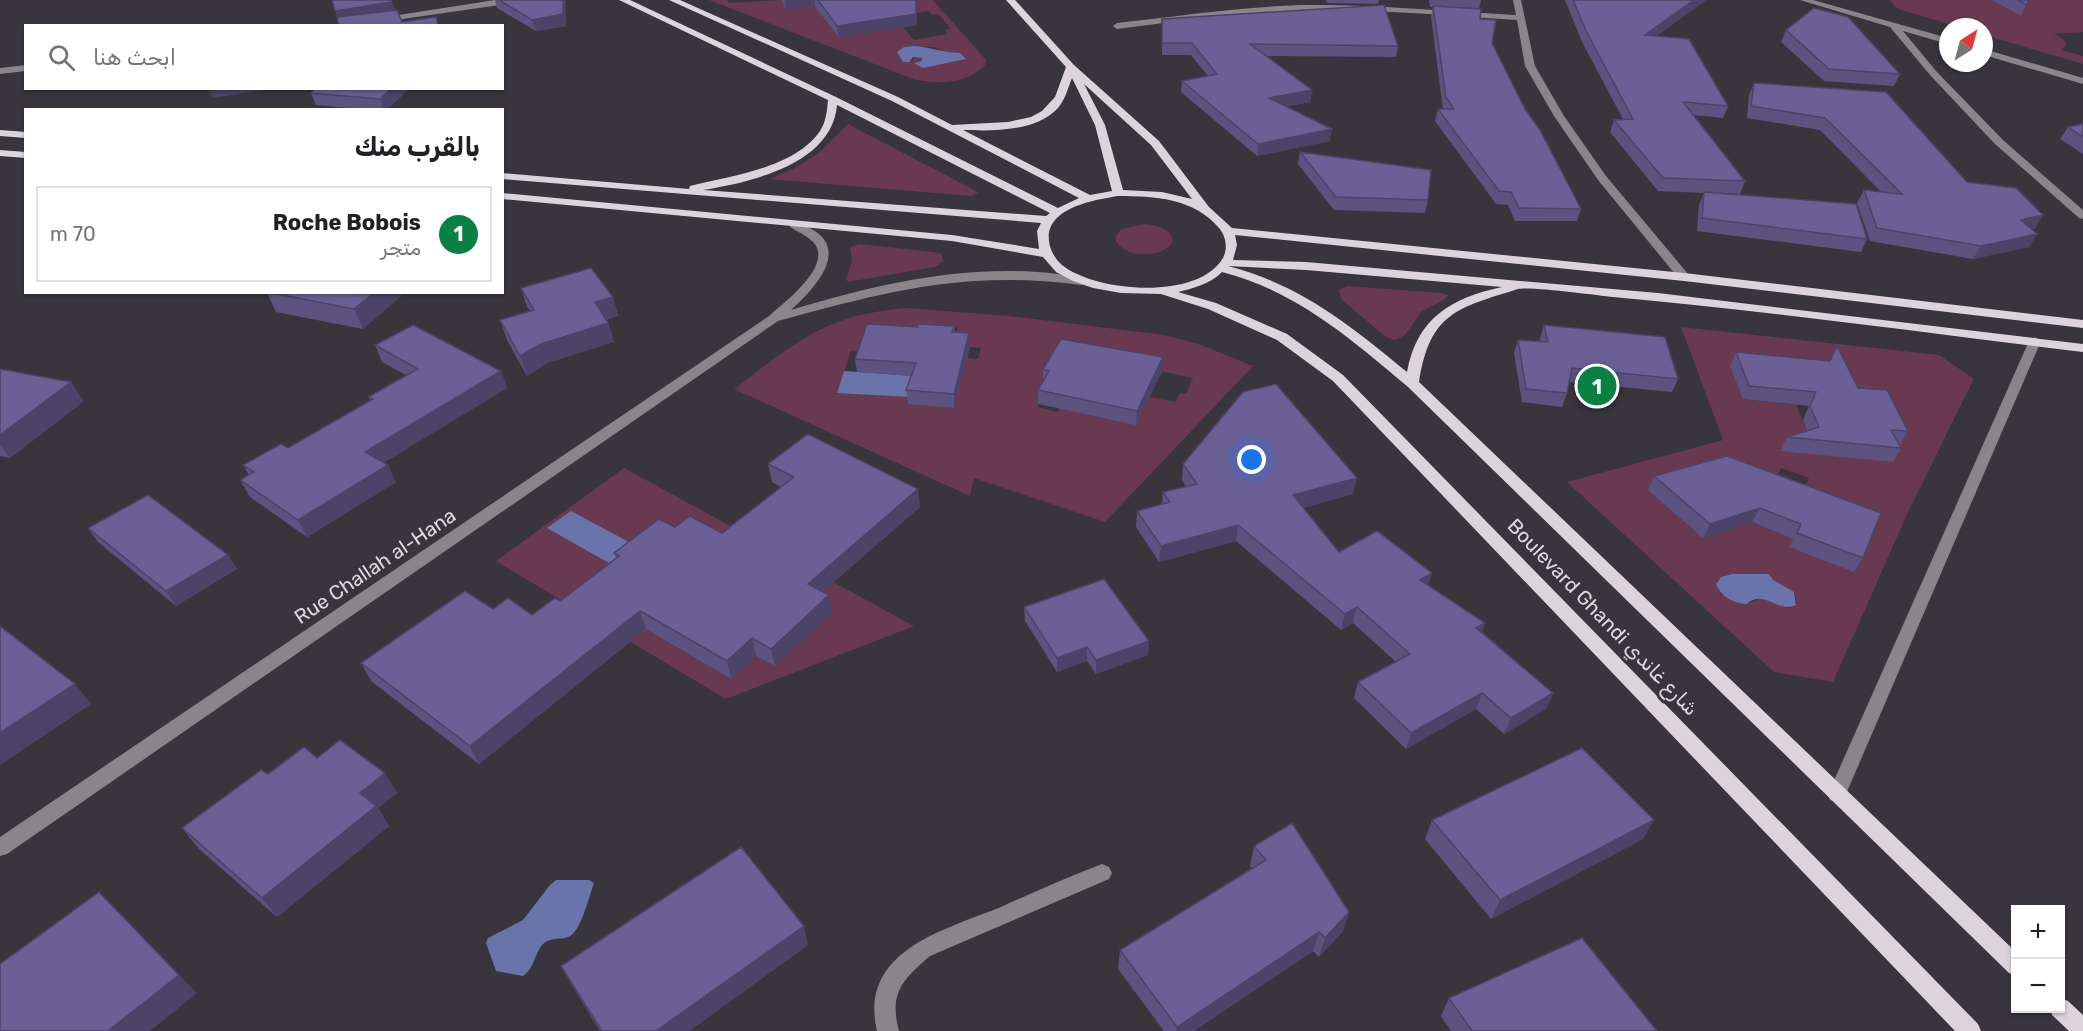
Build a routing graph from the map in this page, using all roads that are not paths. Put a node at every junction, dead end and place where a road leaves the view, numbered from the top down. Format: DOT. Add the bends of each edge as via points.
graph roads {
  1 [pos="513,0"];
  2 [pos="623,0"];
  3 [pos="673,0"];
  4 [pos="1010,0"];
  5 [pos="1517,0"];
  6 [pos="1804,0"];
  7 [pos="1520,18"];
  8 [pos="346,24"];
  9 [pos="1893,25"];
  10 [pos="1117,26"];
  11 [pos="1939,38"];
  12 [pos="1993,55"];
  13 [pos="1071,67"];
  14 [pos="24,68"];
  15 [pos="0,71"];
  16 [pos="2083,81"];
  17 [pos="833,99"];
  18 [pos="951,127"];
  19 [pos="0,133"];
  20 [pos="24,135"];
  21 [pos="0,153"];
  22 [pos="24,155"];
  23 [pos="504,176"];
  24 [pos="674,192"];
  25 [pos="1118,193"];
  26 [pos="504,196"];
  27 [pos="1088,198"];
  28 [pos="1205,210"];
  29 [pos="1054,216"];
  30 [pos="2083,216"];
  31 [pos="794,225"];
  32 [pos="1229,231"];
  33 [pos="1046,254"];
  34 [pos="1223,266"];
  35 [pos="1684,277"];
  36 [pos="1082,281"];
  37 [pos="1530,285"];
  38 [pos="1164,291"];
  39 [pos="773,319"];
  40 [pos="2083,324"];
  41 [pos="2035,341"];
  42 [pos="2083,348"];
  43 [pos="1412,383"];
  44 [pos="1837,794"];
  45 [pos="0,848"];
  46 [pos="1102,873"];
  47 [pos="2011,961"];
  48 [pos="2065,1013"];
  49 [pos="2083,1030"];
  50 [pos="888,1031"];
  51 [pos="1970,1031"];
  1 -- 8 [label="street"];
  2 -- 17 [label="main road"];
  3 -- 18 [label="main road"];
  4 -- 13 [label="main road"];
  5 -- 7 [label="street"];
  6 -- 9 [label="street"];
  7 -- 10 [label="street" via="1300,8"];
  7 -- 35 [label="street" via="1530,66 1559,116 1602,178"];
  9 -- 11 [label="street"];
  9 -- 30 [label="street" via="1999,142"];
  12 -- 16 [label="street"];
  13 -- 18 [label="main road" via="1060,94 1046,113 1011,124"];
  13 -- 25 [label="main road" via="1100,125"];
  13 -- 28 [label="main road" via="1155,143"];
  14 -- 15 [label="street"];
  17 -- 24 [label="main road" via="832,118 823,135 801,153 743,177"];
  17 -- 29 [label="main road"];
  18 -- 27 [label="main road"];
  19 -- 20 [label="main road"];
  21 -- 22 [label="main road"];
  23 -- 24 [label="main road"];
  24 -- 29 [label="main road" via="963,215"];
  25 -- 27 [label="main road"];
  25 -- 28 [label="main road" via="1167,196"];
  26 -- 31 [label="main road"];
  27 -- 29 [label="main road"];
  28 -- 32 [label="main road"];
  29 -- 33 [label="main road" via="1042,236"];
  31 -- 33 [label="main road" via="952,238"];
  31 -- 39 [label="street" via="821,244 823,266 816,278"];
  32 -- 34 [label="main road" via="1232,248"];
  32 -- 35 [label="main road"];
  33 -- 36 [label="main road"];
  34 -- 37 [label="main road" via="1306,266"];
  34 -- 38 [label="main road" via="1204,279"];
  34 -- 43 [label="main road, Boulevard Ghandi شارع غاندي" via="1299,296"];
  35 -- 40 [label="main road"];
  36 -- 38 [label="main road" via="1136,292"];
  36 -- 39 [label="street" via="1020,274 933,280 836,300"];
  37 -- 41 [label="main road"];
  37 -- 43 [label="main road" via="1476,297 1441,317 1421,342"];
  38 -- 51 [label="main road, Boulevard Ghandi شارع غاندي" via="1212,306 1282,337 1338,378"];
  39 -- 45 [label="street, Rue Challah al-Hana"];
  41 -- 42 [label="main road"];
  41 -- 44 [label="street"];
  43 -- 44 [label="main road, Boulevard Ghandi شارع غاندي"];
  44 -- 47 [label="main road, Boulevard Ghandi شارع غاندي"];
  46 -- 50 [label="street" via="924,949 902,967 886,991 883,1016"];
  48 -- 49 [label="main road"];
}
